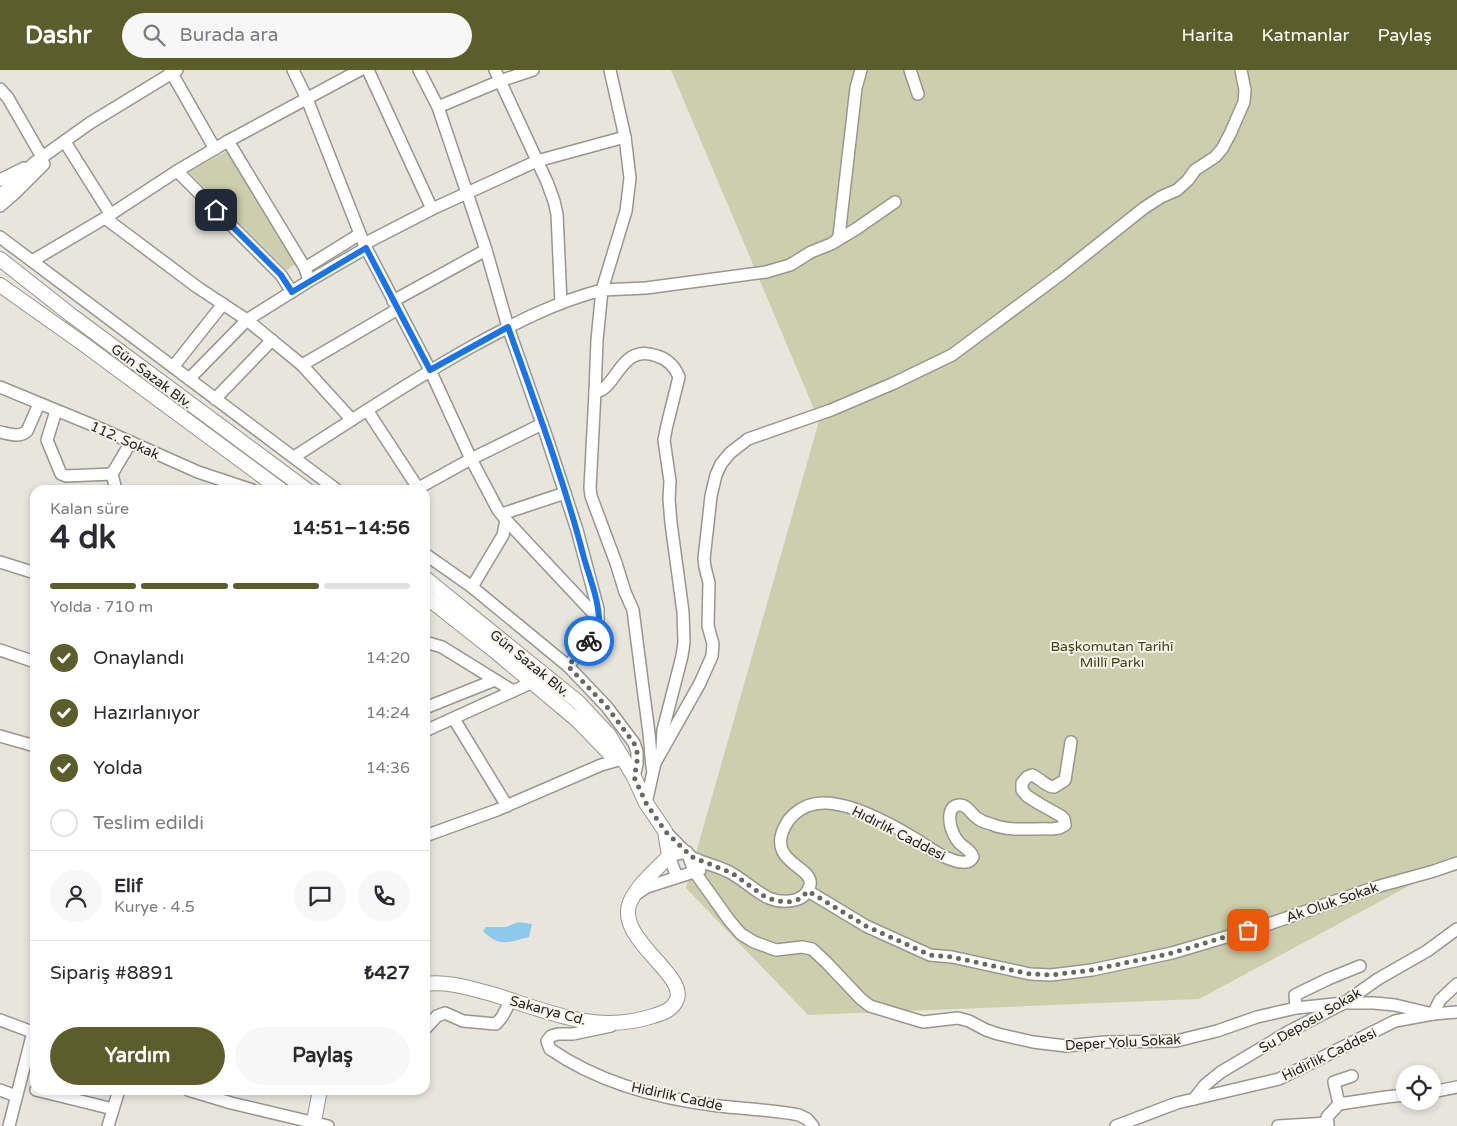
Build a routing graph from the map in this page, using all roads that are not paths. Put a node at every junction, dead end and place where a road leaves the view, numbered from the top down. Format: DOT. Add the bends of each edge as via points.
graph roads {
  1 [pos="293,70"];
  2 [pos="360,70"];
  3 [pos="368,70"];
  4 [pos="420,70"];
  5 [pos="494,70"];
  6 [pos="533,70"];
  7 [pos="610,70"];
  8 [pos="861,70"];
  9 [pos="910,70"];
  10 [pos="1241,70"];
  11 [pos="173,71"];
  12 [pos="500,81"];
  13 [pos="0,89"];
  14 [pos="918,94"];
  15 [pos="307,100"];
  16 [pos="438,107"];
  17 [pos="625,137"];
  18 [pos="67,140"];
  19 [pos="228,141"];
  20 [pos="215,149"];
  21 [pos="38,160"];
  22 [pos="537,161"];
  23 [pos="177,172"];
  24 [pos="0,180"];
  25 [pos="467,193"];
  26 [pos="0,195"];
  27 [pos="894,202"];
  28 [pos="0,206"];
  29 [pos="432,209"];
  30 [pos="108,216"];
  31 [pos="0,237"];
  32 [pos="836,241"];
  33 [pos="363,242"];
  34 [pos="486,250"];
  35 [pos="0,259"];
  36 [pos="32,262"];
  37 [pos="305,268"];
  38 [pos="309,281"];
  39 [pos="0,284"];
  40 [pos="602,290"];
  41 [pos="292,292"];
  42 [pos="562,303"];
  43 [pos="222,304"];
  44 [pos="396,305"];
  45 [pos="247,320"];
  46 [pos="508,327"];
  47 [pos="272,340"];
  48 [pos="302,365"];
  49 [pos="172,366"];
  50 [pos="430,370"];
  51 [pos="189,379"];
  52 [pos="0,387"];
  53 [pos="595,392"];
  54 [pos="215,398"];
  55 [pos="39,404"];
  56 [pos="367,410"];
  57 [pos="56,411"];
  58 [pos="352,420"];
  59 [pos="542,424"];
  60 [pos="0,432"];
  61 [pos="131,442"];
  62 [pos="294,457"];
  63 [pos="471,459"];
  64 [pos="112,474"];
  65 [pos="115,485"];
  66 [pos="237,485"];
  67 [pos="274,485"];
  68 [pos="300,485"];
  69 [pos="330,485"];
  70 [pos="414,485"];
  71 [pos="424,485"];
  72 [pos="565,494"];
  73 [pos="504,517"];
  74 [pos="430,558"];
  75 [pos="0,562"];
  76 [pos="30,571"];
  77 [pos="430,582"];
  78 [pos="472,587"];
  79 [pos="430,600"];
  80 [pos="598,620"];
  81 [pos="430,643"];
  82 [pos="0,650"];
  83 [pos="30,660"];
  84 [pos="568,666"];
  85 [pos="495,680"];
  86 [pos="533,682"];
  87 [pos="514,692"];
  88 [pos="430,706"];
  89 [pos="454,719"];
  90 [pos="430,729"];
  91 [pos="0,736"];
  92 [pos="1071,742"];
  93 [pos="30,745"];
  94 [pos="662,749"];
  95 [pos="622,759"];
  96 [pos="652,776"];
  97 [pos="634,777"];
  98 [pos="646,803"];
  99 [pos="507,806"];
  100 [pos="665,831"];
  101 [pos="430,834"];
  102 [pos="687,852"];
  103 [pos="669,856"];
  104 [pos="1457,863"];
  105 [pos="717,866"];
  106 [pos="694,871"];
  107 [pos="676,877"];
  108 [pos="808,891"];
  109 [pos="634,895"];
  110 [pos="1457,929"];
  111 [pos="1360,966"];
  112 [pos="430,984"];
  113 [pos="1457,984"];
  114 [pos="511,1000"];
  115 [pos="1344,1003"];
  116 [pos="1296,1008"];
  117 [pos="1457,1012"];
  118 [pos="1434,1014"];
  119 [pos="0,1020"];
  120 [pos="630,1022"];
  121 [pos="430,1024"];
  122 [pos="30,1031"];
  123 [pos="30,1046"];
  124 [pos="1352,1076"];
  125 [pos="1456,1086"];
  126 [pos="0,1090"];
  127 [pos="30,1090"];
  128 [pos="1441,1090"];
  129 [pos="17,1091"];
  130 [pos="61,1095"];
  131 [pos="117,1095"];
  132 [pos="205,1095"];
  133 [pos="319,1095"];
  134 [pos="1396,1095"];
  135 [pos="1194,1099"];
  136 [pos="1339,1104"];
  137 [pos="113,1109"];
  138 [pos="314,1124"];
  139 [pos="1328,1124"];
  140 [pos="9,1126"];
  141 [pos="108,1126"];
  142 [pos="328,1126"];
  143 [pos="813,1126"];
  144 [pos="1116,1126"];
  145 [pos="1278,1126"];
  1 -- 15 [label="street"];
  2 -- 15 [label="street"];
  3 -- 29 [label="street"];
  4 -- 16 [label="street"];
  5 -- 12 [label="street"];
  6 -- 12 [label="street"];
  7 -- 17 [label="street"];
  8 -- 32 [label="street"];
  9 -- 14 [label="street"];
  10 -- 94 [label="street" via="1244,102 1222,149 1177,190 1144,208 952,355 832,410 748,439 720,464 711,496 704,559 709,583 708,626 714,644 712,656"];
  11 -- 18 [label="street"];
  11 -- 20 [label="street"];
  12 -- 16 [label="street"];
  12 -- 22 [label="street"];
  13 -- 21 [label="street" via="8,98"];
  15 -- 19 [label="street"];
  15 -- 33 [label="street"];
  16 -- 25 [label="street"];
  17 -- 22 [label="street"];
  17 -- 40 [label="street" via="630,178 626,211"];
  18 -- 21 [label="street"];
  18 -- 28 [label="street"];
  18 -- 30 [label="street"];
  19 -- 20 [label="street"];
  19 -- 37 [label="street"];
  20 -- 23 [label="street"];
  21 -- 24 [label="street"];
  21 -- 26 [label="street"];
  22 -- 25 [label="street"];
  22 -- 42 [label="street" via="557,214"];
  23 -- 30 [label="street"];
  23 -- 41 [label="street" via="281,275"];
  25 -- 29 [label="street"];
  25 -- 34 [label="street"];
  27 -- 32 [label="street"];
  29 -- 33 [label="street"];
  30 -- 36 [label="street"];
  30 -- 43 [label="street"];
  31 -- 36 [label="street"];
  32 -- 40 [label="street" via="790,265 766,272 646,288"];
  33 -- 37 [label="street"];
  33 -- 38 [label="street"];
  33 -- 44 [label="street"];
  34 -- 44 [label="street"];
  34 -- 46 [label="street"];
  35 -- 68 [label="main road, Gün Sazak Blv."];
  36 -- 49 [label="street"];
  37 -- 38 [label="street"];
  38 -- 41 [label="street"];
  39 -- 67 [label="main road, Gün Sazak Blv."];
  40 -- 42 [label="street"];
  40 -- 53 [label="street"];
  41 -- 45 [label="street"];
  42 -- 46 [label="street"];
  43 -- 45 [label="street"];
  43 -- 49 [label="street"];
  44 -- 48 [label="street"];
  44 -- 50 [label="street"];
  45 -- 47 [label="street"];
  45 -- 51 [label="street"];
  46 -- 50 [label="street"];
  46 -- 59 [label="street"];
  47 -- 48 [label="street"];
  47 -- 54 [label="street"];
  48 -- 58 [label="street"];
  49 -- 51 [label="street"];
  50 -- 56 [label="street"];
  50 -- 63 [label="street"];
  51 -- 54 [label="street"];
  52 -- 55 [label="street, 112. Sokak"];
  53 -- 94 [label="street" via="605,388 631,357 638,354 662,357 679,377 664,440 684,642 663,730"];
  53 -- 96 [label="street" via="591,496 633,610 650,733"];
  54 -- 62 [label="street"];
  55 -- 57 [label="street, 112. Sokak"];
  55 -- 60 [label="street" via="24,434 17,436"];
  56 -- 58 [label="street"];
  56 -- 70 [label="street"];
  57 -- 61 [label="street, 112. Sokak"];
  57 -- 64 [label="street" via="47,440 61,474"];
  58 -- 62 [label="street"];
  59 -- 63 [label="street"];
  59 -- 72 [label="street"];
  61 -- 64 [label="street"];
  61 -- 66 [label="street, 112. Sokak" via="198,472"];
  62 -- 69 [label="street"];
  63 -- 71 [label="street"];
  63 -- 73 [label="street"];
  64 -- 65 [label="street"];
  72 -- 73 [label="street"];
  72 -- 80 [label="street" via="598,609"];
  73 -- 78 [label="street" via="503,535"];
  73 -- 80 [label="street"];
  74 -- 78 [label="street"];
  75 -- 76 [label="street"];
  77 -- 95 [label="main road, Gün Sazak Blv." via="578,702 609,735"];
  78 -- 84 [label="street"];
  79 -- 86 [label="main road, Gün Sazak Blv."];
  80 -- 84 [label="street" via="596,632"];
  81 -- 85 [label="street" via="442,647"];
  82 -- 83 [label="street"];
  84 -- 97 [label="street" via="607,707 634,743 637,764"];
  85 -- 87 [label="street"];
  85 -- 88 [label="street"];
  86 -- 87 [label="street"];
  86 -- 95 [label="main road, Gün Sazak Blv." via="608,752"];
  87 -- 89 [label="street"];
  89 -- 90 [label="street"];
  89 -- 99 [label="street"];
  91 -- 93 [label="street"];
  92 -- 108 [label="street, Hıdırlık Caddesi" via="1065,780 1054,788 1032,775 1022,783 1022,790 1027,796 1064,819 1065,825 1052,829 997,827 976,817 966,806 956,806 949,816 951,828 956,839 971,851 973,857 966,863 950,859 894,827 846,806 816,803 802,808 786,824 781,844 782,852 809,877"];
  94 -- 96 [label="street"];
  95 -- 97 [label="main road, Gün Sazak Blv."];
  95 -- 99 [label="street"];
  96 -- 98 [label="street"];
  97 -- 98 [label="main road, Gün Sazak Blv."];
  98 -- 100 [label="main road, Gün Sazak Blv."];
  99 -- 101 [label="street"];
  100 -- 102 [label="street"];
  100 -- 103 [label="main road"];
  102 -- 103 [label="street"];
  102 -- 105 [label="street"];
  102 -- 106 [label="street, Deper Yolu Sokak"];
  103 -- 107 [label="street"];
  103 -- 109 [label="main road, Sakarya Cd."];
  104 -- 108 [label="street, Ak Oluk Sokak" via="1172,953 1051,975 930,955 866,926"];
  105 -- 106 [label="street"];
  105 -- 108 [label="street" via="776,901 800,899"];
  106 -- 107 [label="street"];
  106 -- 116 [label="street, Deper Yolu Sokak" via="741,934 776,950 812,949 870,1006 923,1022 958,1018 998,1034 1066,1046 1176,1041"];
  107 -- 109 [label="street"];
  109 -- 120 [label="main road, Sakarya Cd." via="628,914 630,924 668,974 678,996 675,1005 666,1012"];
  110 -- 115 [label="street, Su Deposu Sokak"];
  111 -- 116 [label="street" via="1295,995"];
  112 -- 114 [label="main road, Sakarya Cd." via="447,983"];
  113 -- 118 [label="street" via="1440,1000"];
  114 -- 120 [label="main road, Sakarya Cd." via="584,1022"];
  114 -- 121 [label="street" via="496,1024 463,1022 444,1013"];
  115 -- 116 [label="street, Deper Yolu Sokak"];
  115 -- 118 [label="street, Deper Yolu Sokak" via="1395,1005"];
  115 -- 135 [label="street, Su Deposu Sokak" via="1221,1072"];
  117 -- 118 [label="street, Hidirlik Caddesi"];
  118 -- 135 [label="street, Hidirlik Caddesi" via="1395,1021 1279,1079"];
  119 -- 122 [label="street"];
  120 -- 143 [label="street, Hidirlik Cadde" via="558,1034 551,1036 548,1045 586,1071 635,1090 717,1106 799,1115"];
  123 -- 129 [label="street"];
  124 -- 136 [label="street" via="1334,1082"];
  125 -- 128 [label="street"];
  126 -- 129 [label="street"];
  127 -- 129 [label="street"];
  129 -- 140 [label="street"];
  130 -- 137 [label="street"];
  131 -- 137 [label="street"];
  132 -- 138 [label="street"];
  133 -- 138 [label="main road"];
  134 -- 136 [label="street"];
  135 -- 144 [label="street, Hidirlik Caddesi"];
  136 -- 139 [label="street" via="1328,1117"];
  137 -- 141 [label="street"];
  138 -- 142 [label="street"];
  139 -- 145 [label="street"];
}
